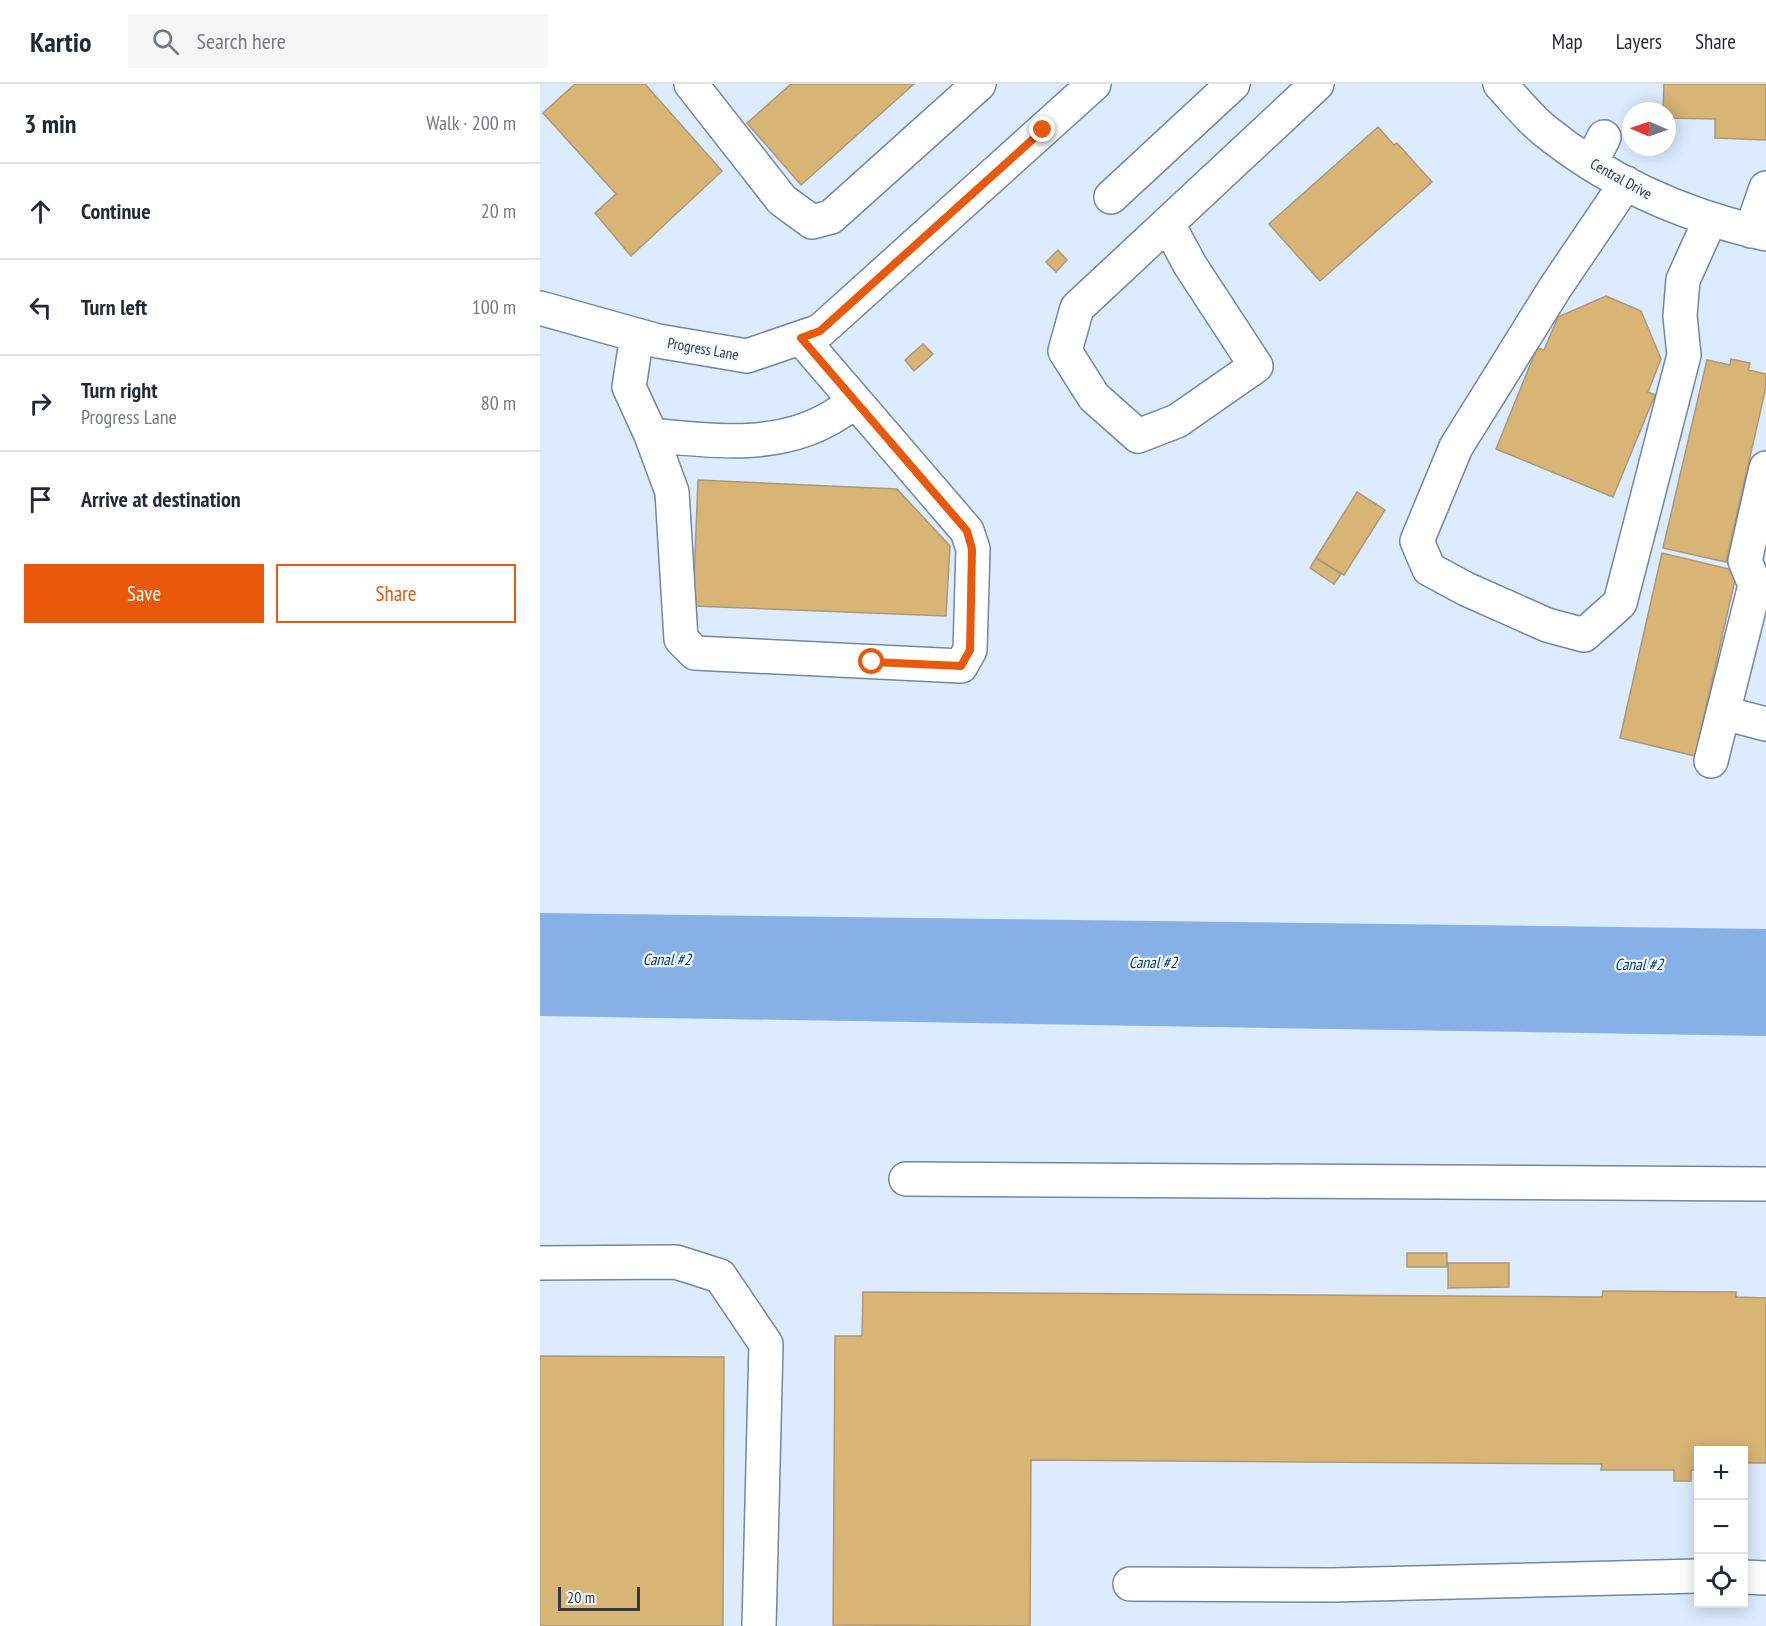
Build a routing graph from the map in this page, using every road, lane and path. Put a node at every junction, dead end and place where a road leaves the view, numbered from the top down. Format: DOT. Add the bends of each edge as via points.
graph roads {
  1 [pos="691,84"];
  2 [pos="979,84"];
  3 [pos="1094,84"];
  4 [pos="1233,84"];
  5 [pos="1317,84"];
  6 [pos="1500,84"];
  7 [pos="1626,183"];
  8 [pos="1766,188"];
  9 [pos="1111,197"];
  10 [pos="1710,220"];
  11 [pos="1168,224"];
  12 [pos="1759,233"];
  13 [pos="540,308"];
  14 [pos="637,335"];
  15 [pos="801,338"];
  16 [pos="856,402"];
  17 [pos="651,435"];
  18 [pos="1766,468"];
  19 [pos="1724,713"];
  20 [pos="1766,724"];
  21 [pos="1711,761"];
  22 [pos="906,1179"];
  23 [pos="1766,1184"];
  24 [pos="540,1263"];
  25 [pos="1694,1576"];
  26 [pos="1748,1577"];
  27 [pos="1766,1578"];
  28 [pos="1130,1584"];
  29 [pos="759,1626"];
  1 -- 2 [label="street" via="782,200 812,222 831,217"];
  3 -- 15 [label="street, Progress Lane" via="820,331"];
  4 -- 9 [label="street"];
  5 -- 11 [label="street"];
  6 -- 7 [label="street, Central Drive" via="1543,130 1597,150"];
  7 -- 10 [label="street, Central Drive"];
  7 -- 10 [label="street" via="1456,447 1417,541 1429,569 1548,626 1584,635 1620,603 1684,355 1680,316 1683,280"];
  8 -- 12 [label="street"];
  10 -- 12 [label="street, Central Drive"];
  11 -- 11 [label="street" via="1077,308 1065,351 1094,397 1138,436 1177,421 1256,366"];
  13 -- 14 [label="street, Progress Lane"];
  14 -- 15 [label="street, Progress Lane" via="747,356"];
  14 -- 17 [label="street" via="629,387"];
  15 -- 16 [label="street"];
  16 -- 17 [label="street" via="823,422 779,436 702,441"];
  16 -- 17 [label="street" via="967,531 972,549 970,650 961,666 695,653 681,639 672,492"];
  18 -- 19 [label="street" via="1745,561 1755,585"];
  19 -- 20 [label="street"];
  19 -- 21 [label="street"];
  22 -- 23 [label="street"];
  24 -- 29 [label="street" via="676,1262 720,1276 766,1344"];
  25 -- 28 [label="street" via="1332,1585"];
  26 -- 27 [label="street"];
}
